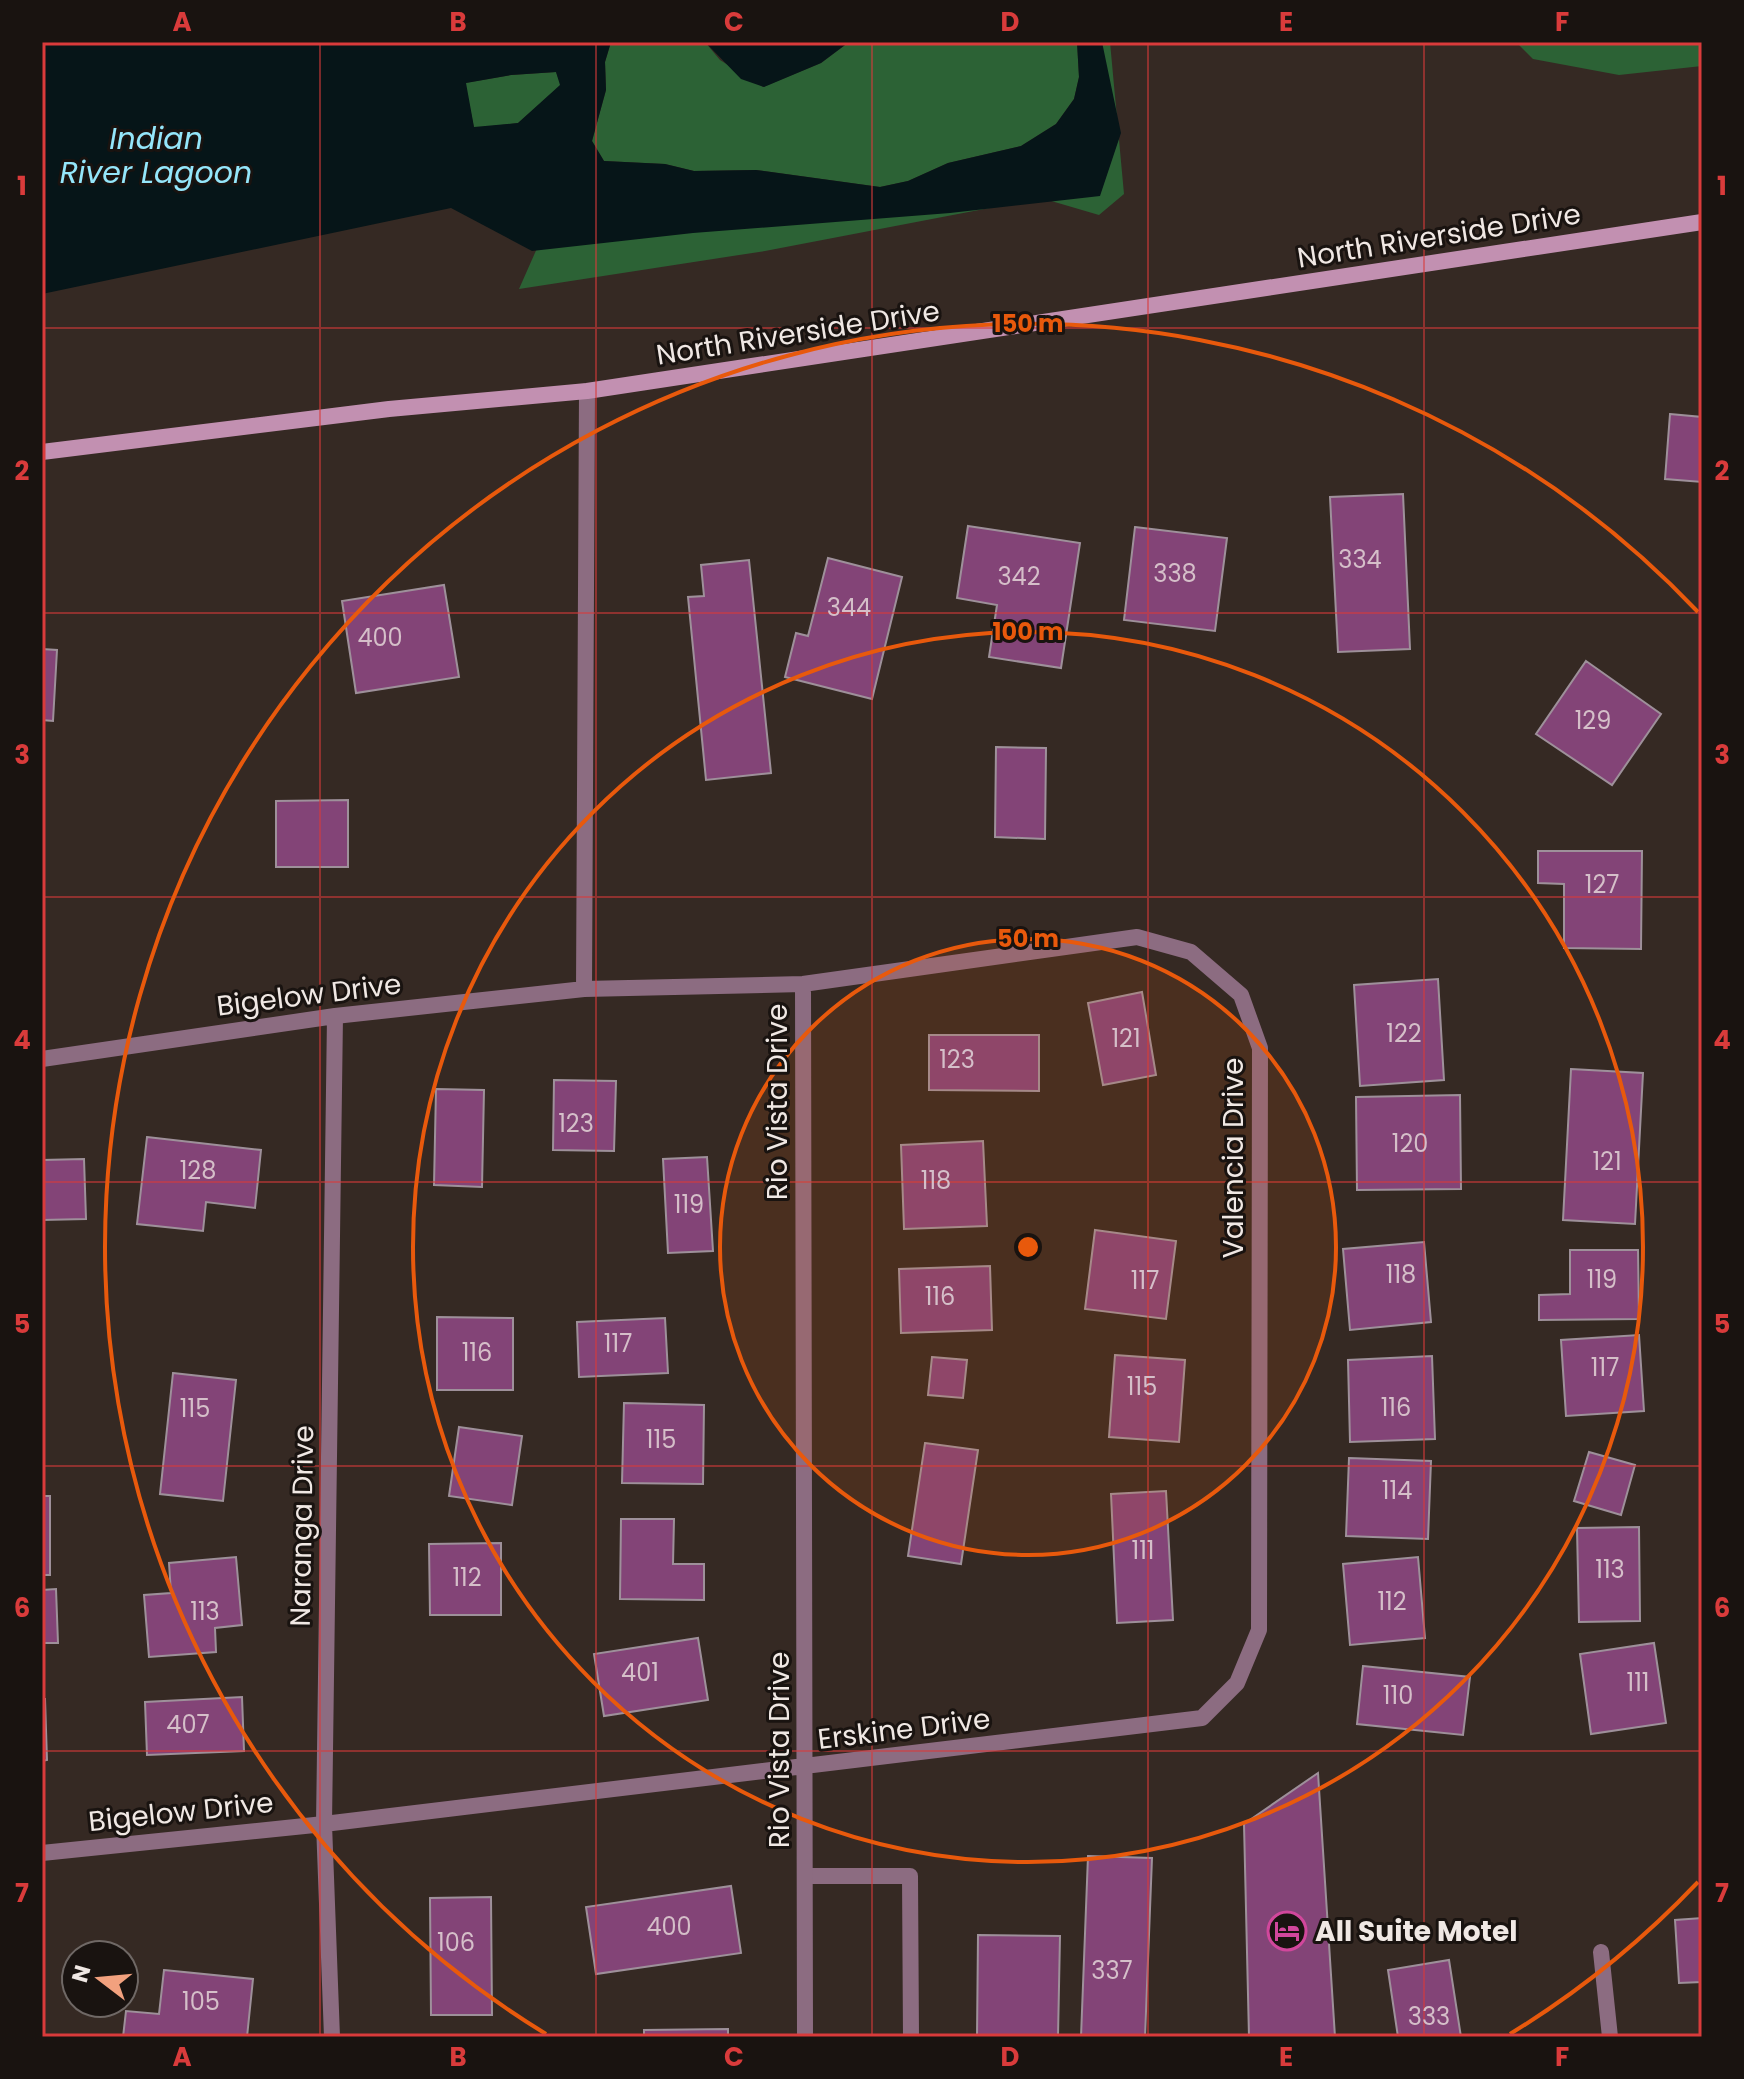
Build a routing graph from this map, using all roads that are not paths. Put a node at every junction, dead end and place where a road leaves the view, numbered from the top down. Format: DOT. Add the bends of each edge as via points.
graph roads {
  1 [pos="1702,222"];
  2 [pos="587,391"];
  3 [pos="42,452"];
  4 [pos="803,984"];
  5 [pos="584,989"];
  6 [pos="335,1016"];
  7 [pos="42,1059"];
  8 [pos="1237,1683"];
  9 [pos="806,1767"];
  10 [pos="324,1824"];
  11 [pos="42,1853"];
  12 [pos="805,1876"];
  13 [pos="1601,1952"];
  14 [pos="332,2037"];
  15 [pos="805,2037"];
  16 [pos="911,2037"];
  17 [pos="1610,2037"];
  1 -- 2 [label="street, North Riverside Drive"];
  2 -- 3 [label="street, North Riverside Drive" via="389,409"];
  2 -- 5 [label="street"];
  4 -- 5 [label="street, Rio Vista Drive"];
  4 -- 8 [label="street, Valencia Drive" via="1137,937 1191,952 1241,995 1260,1048 1259,1630"];
  4 -- 9 [label="street, Rio Vista Drive"];
  5 -- 6 [label="street, Bigelow Drive"];
  6 -- 7 [label="street, Bigelow Drive"];
  6 -- 10 [label="street, Naranga Drive"];
  8 -- 9 [label="street, Erskine Drive" via="1202,1718"];
  9 -- 10 [label="street, Erskine Drive"];
  9 -- 12 [label="street, Rio Vista Drive"];
  10 -- 11 [label="street, Bigelow Drive"];
  10 -- 14 [label="street, Naranga Drive"];
  12 -- 15 [label="street, Rio Vista Drive"];
  12 -- 16 [label="street" via="910,1876"];
  13 -- 17 [label="street"];
}
